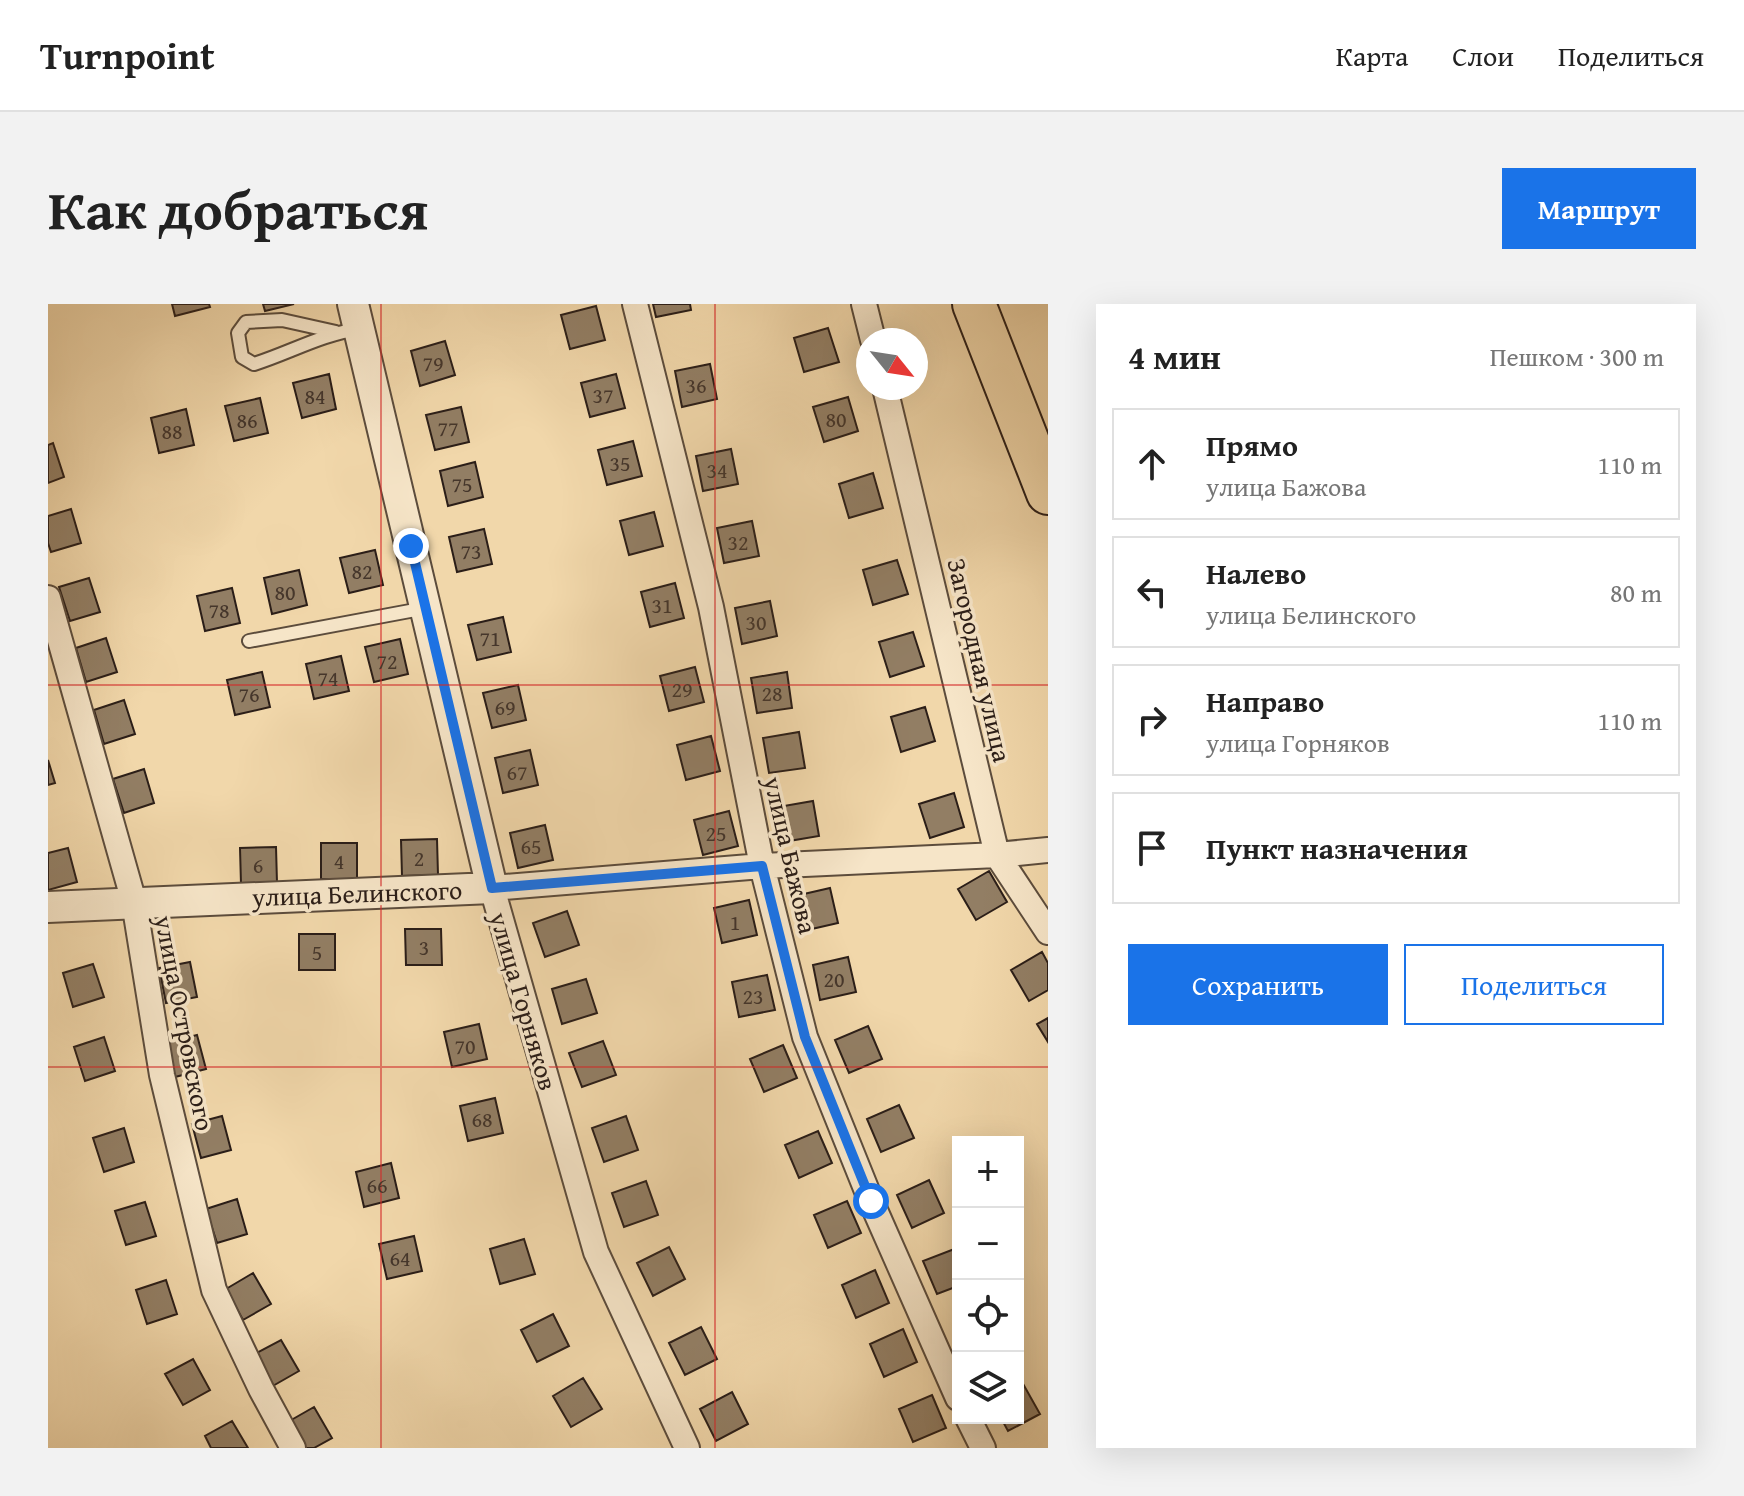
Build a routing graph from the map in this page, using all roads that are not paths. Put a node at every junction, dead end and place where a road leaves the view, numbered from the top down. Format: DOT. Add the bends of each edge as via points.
graph roads {
  1 [pos="635,304"];
  2 [pos="864,304"];
  3 [pos="974,304"];
  4 [pos="349,322"];
  5 [pos="870,328"];
  6 [pos="888,400"];
  7 [pos="1048,493"];
  8 [pos="48,598"];
  9 [pos="426,608"];
  10 [pos="249,641"];
  11 [pos="1048,850"];
  12 [pos="997,855"];
  13 [pos="762,866"];
  14 [pos="492,888"];
  15 [pos="134,902"];
  16 [pos="48,907"];
  17 [pos="1048,932"];
  18 [pos="952,1384"];
  19 [pos="971,1424"];
  20 [pos="293,1448"];
  21 [pos="687,1448"];
  22 [pos="983,1448"];
  1 -- 13 [label="street, улица Бажова" via="711,607"];
  2 -- 5 [label="street"];
  3 -- 7 [label="highway"];
  4 -- 4 [label="lane" via="285,354 254,364 242,357 238,333 246,322"];
  4 -- 9 [label="street, улица Горняков"];
  6 -- 12 [label="street, Загородная улица"];
  8 -- 15 [label="street, улица Островского"];
  9 -- 10 [label="lane"];
  9 -- 14 [label="street, улица Горняков"];
  11 -- 12 [label="street, улица Белинского"];
  12 -- 13 [label="street, улица Белинского"];
  12 -- 17 [label="street, Загородная улица"];
  13 -- 14 [label="street, улица Белинского"];
  13 -- 18 [label="street, улица Бажова" via="805,1037"];
  14 -- 15 [label="street, улица Белинского"];
  14 -- 21 [label="street, улица Горняков" via="596,1252"];
  15 -- 16 [label="street, улица Белинского"];
  15 -- 20 [label="street, улица Островского" via="162,1075 214,1290"];
  19 -- 22 [label="street"];
}
